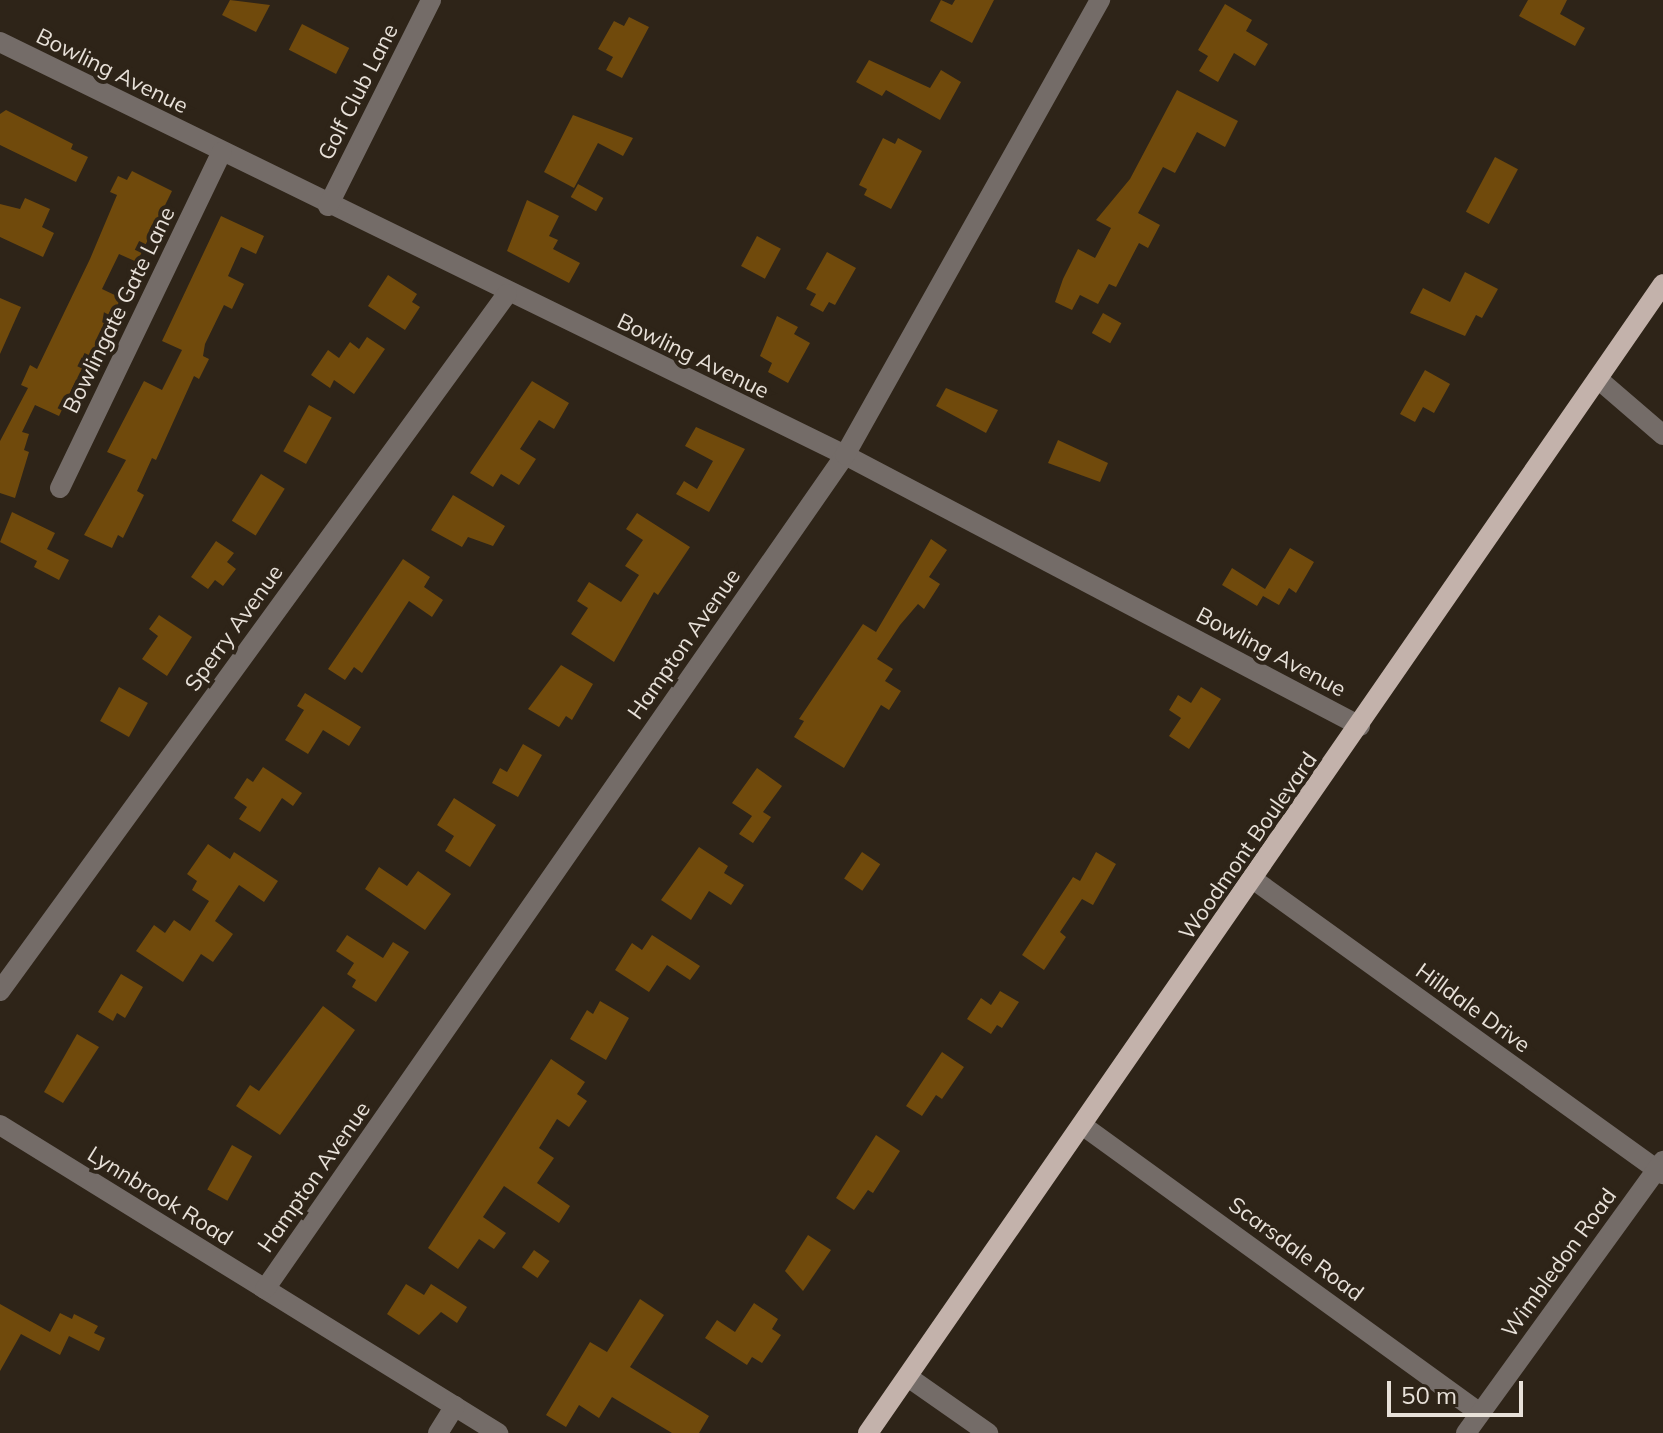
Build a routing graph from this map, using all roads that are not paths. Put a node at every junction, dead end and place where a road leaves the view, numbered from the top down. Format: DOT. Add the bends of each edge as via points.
graph roads {
  1 [pos="431,0"];
  2 [pos="1100,0"];
  3 [pos="0,42"];
  4 [pos="222,152"];
  5 [pos="328,206"];
  6 [pos="1663,284"];
  7 [pos="507,294"];
  8 [pos="1598,379"];
  9 [pos="1663,435"];
  10 [pos="845,455"];
  11 [pos="60,488"];
  12 [pos="1360,726"];
  13 [pos="1254,880"];
  14 [pos="0,991"];
  15 [pos="0,1125"];
  16 [pos="1082,1125"];
  17 [pos="1661,1168"];
  18 [pos="265,1289"];
  19 [pos="908,1377"];
  20 [pos="455,1406"];
  21 [pos="1480,1413"];
  22 [pos="438,1433"];
  23 [pos="498,1433"];
  24 [pos="868,1433"];
  25 [pos="988,1433"];
  26 [pos="1466,1433"];
  1 -- 5 [label="street, Golf Club Lane"];
  2 -- 10 [label="street, Hampton Avenue"];
  3 -- 4 [label="street, Bowling Avenue"];
  4 -- 5 [label="street, Bowling Avenue"];
  4 -- 11 [label="street, Bowlingate Gate Lane"];
  5 -- 7 [label="street, Bowling Avenue"];
  6 -- 8 [label="main road, Woodmont Boulevard"];
  7 -- 10 [label="street, Bowling Avenue"];
  7 -- 14 [label="street, Sperry Avenue"];
  8 -- 9 [label="street"];
  8 -- 12 [label="main road, Woodmont Boulevard"];
  10 -- 12 [label="street, Bowling Avenue"];
  10 -- 18 [label="street, Hampton Avenue"];
  12 -- 13 [label="main road, Woodmont Boulevard"];
  13 -- 16 [label="main road, Woodmont Boulevard"];
  13 -- 17 [label="street, Hilldale Drive"];
  15 -- 18 [label="street, Lynnbrook Road"];
  16 -- 19 [label="main road, Woodmont Boulevard"];
  16 -- 21 [label="street, Scarsdale Road"];
  17 -- 21 [label="street, Wimbledon Road"];
  18 -- 20 [label="street, Lynnbrook Road"];
  19 -- 24 [label="main road, Woodmont Boulevard"];
  19 -- 25 [label="street"];
  20 -- 22 [label="street"];
  20 -- 23 [label="street, Lynnbrook Road"];
  21 -- 26 [label="street, Wimbledon Road"];
}
